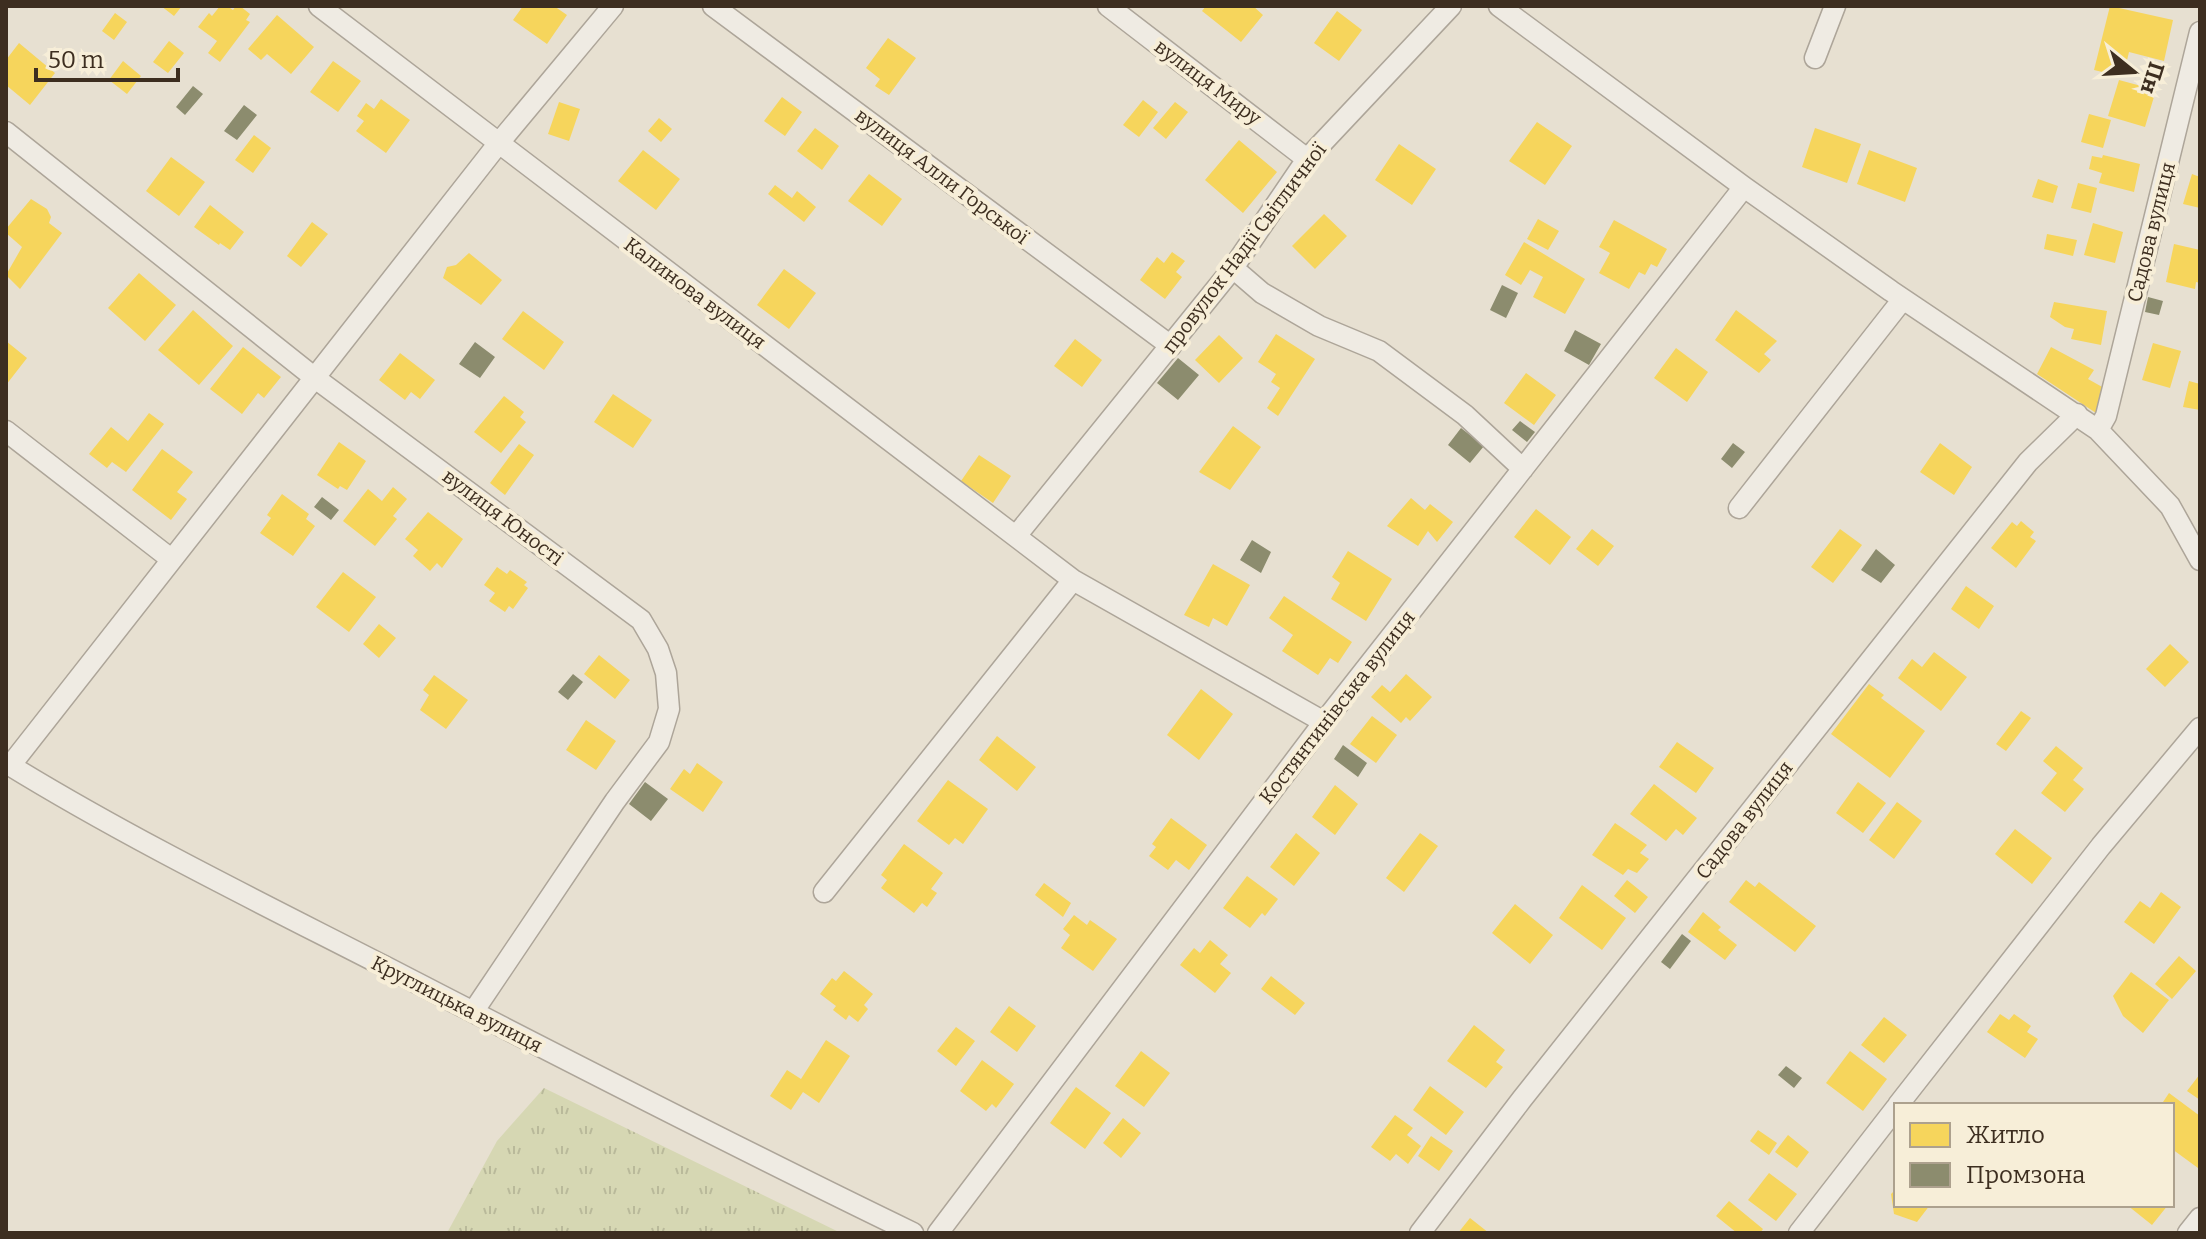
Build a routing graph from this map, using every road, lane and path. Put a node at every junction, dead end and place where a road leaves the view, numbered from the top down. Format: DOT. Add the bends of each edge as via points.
graph roads {
  1 [pos="319,6"];
  2 [pos="613,6"];
  3 [pos="713,6"];
  4 [pos="1108,6"];
  5 [pos="1451,6"];
  6 [pos="1499,6"];
  7 [pos="1835,6"];
  8 [pos="2200,32"];
  9 [pos="1815,58"];
  10 [pos="6,132"];
  11 [pos="498,144"];
  12 [pos="1307,159"];
  13 [pos="1744,187"];
  14 [pos="1233,268"];
  15 [pos="1903,299"];
  16 [pos="1171,346"];
  17 [pos="315,378"];
  18 [pos="2077,414"];
  19 [pos="2098,430"];
  20 [pos="6,431"];
  21 [pos="1523,469"];
  22 [pos="1739,508"];
  23 [pos="1016,536"];
  24 [pos="171,559"];
  25 [pos="2200,560"];
  26 [pos="1073,580"];
  27 [pos="1324,722"];
  28 [pos="2200,728"];
  29 [pos="8,765"];
  30 [pos="824,892"];
  31 [pos="473,1012"];
  32 [pos="1900,1103"];
  33 [pos="1894,1111"];
  34 [pos="2200,1218"];
  35 [pos="913,1233"];
  36 [pos="938,1233"];
  37 [pos="1420,1233"];
  38 [pos="1799,1233"];
  39 [pos="2188,1233"];
  1 -- 11 [label="street, Калинова вулиця"];
  2 -- 11 [label="street"];
  3 -- 16 [label="street, вулиця Алли Горської"];
  4 -- 12 [label="street, вулиця Миру"];
  5 -- 12 [label="street, провулок Надії Світличної"];
  6 -- 13 [label="street"];
  7 -- 9 [label="street"];
  8 -- 19 [label="street, Садова вулиця" via="2106,416"];
  10 -- 17 [label="street, вулиця Юності"];
  11 -- 17 [label="street"];
  11 -- 23 [label="street, Калинова вулиця"];
  12 -- 14 [label="street, провулок Надії Світличної"];
  13 -- 15 [label="street"];
  13 -- 21 [label="street, Костянтинівська вулиця"];
  14 -- 16 [label="street, провулок Надії Світличної"];
  14 -- 21 [label="street" via="1262,293 1319,326 1379,351 1465,415"];
  15 -- 18 [label="street"];
  15 -- 22 [label="street"];
  16 -- 23 [label="street, провулок Надії Світличної"];
  17 -- 24 [label="street"];
  17 -- 31 [label="street, вулиця Юності" via="641,620 666,673 669,709 659,742"];
  18 -- 19 [label="street"];
  18 -- 37 [label="street, Садова вулиця" via="2028,462"];
  19 -- 25 [label="street" via="2170,506"];
  20 -- 24 [label="street"];
  21 -- 27 [label="street, Костянтинівська вулиця"];
  23 -- 26 [label="street, Калинова вулиця"];
  24 -- 29 [label="street"];
  26 -- 27 [label="street, Калинова вулиця"];
  26 -- 30 [label="street"];
  27 -- 36 [label="street, Костянтинівська вулиця"];
  28 -- 32 [label="street"];
  29 -- 31 [label="street, Круглицька вулиця" via="172,857"];
  31 -- 35 [label="street, Круглицька вулиця"];
  33 -- 38 [label="street"];
  34 -- 39 [label="street"];
}
